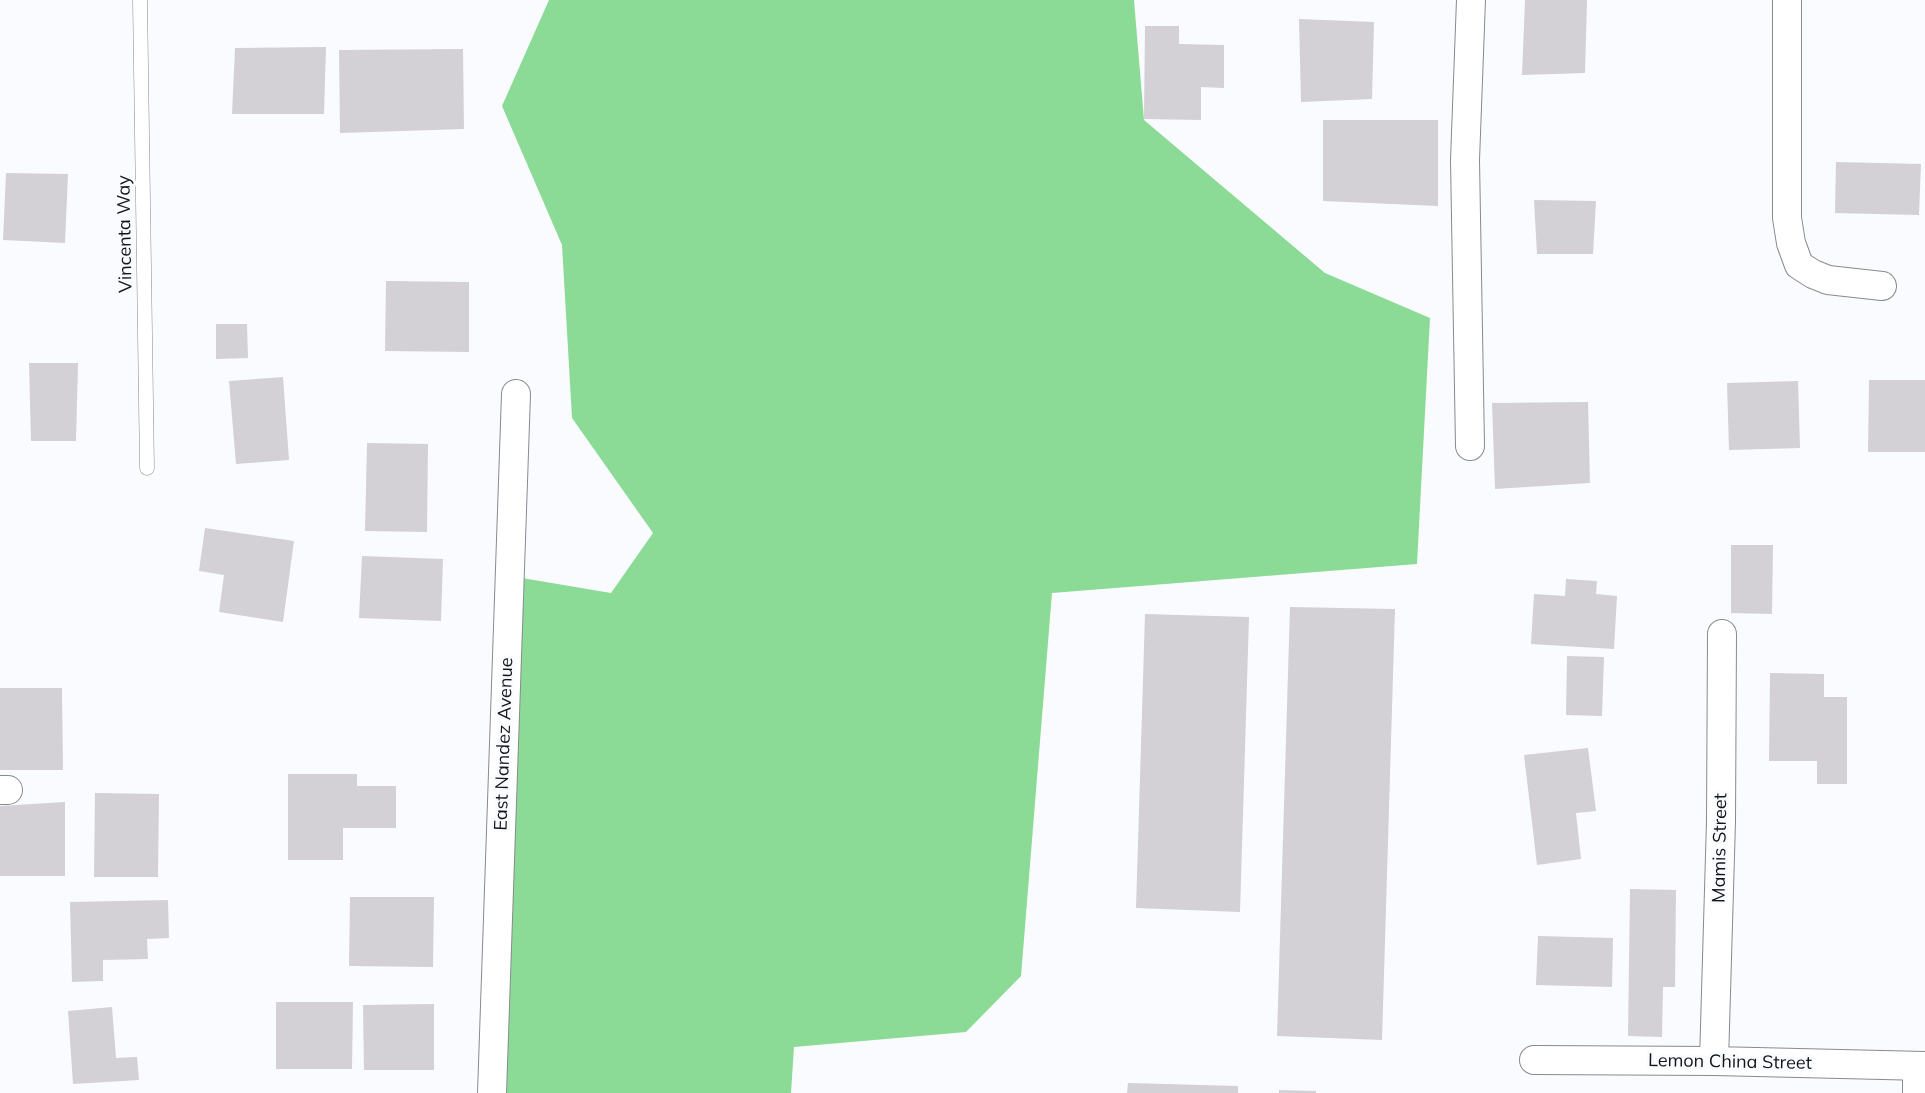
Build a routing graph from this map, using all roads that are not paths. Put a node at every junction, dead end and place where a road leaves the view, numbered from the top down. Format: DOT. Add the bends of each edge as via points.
graph roads {
  1 [pos="141,0"];
  2 [pos="1471,0"];
  3 [pos="1787,0"];
  4 [pos="1882,286"];
  5 [pos="516,394"];
  6 [pos="1470,446"];
  7 [pos="147,468"];
  8 [pos="1722,634"];
  9 [pos="1534,1060"];
  10 [pos="1714,1061"];
  11 [pos="1920,1075"];
  12 [pos="492,1093"];
  1 -- 7 [label="lane, Vincenta Way"];
  2 -- 6 [label="street" via="1465,160"];
  3 -- 4 [label="street" via="1787,218 1791,243 1799,265 1813,274 1828,280"];
  5 -- 12 [label="street, East Nandez Avenue"];
  8 -- 10 [label="street, Mamis Street"];
  9 -- 10 [label="street, Lemon China Street"];
  10 -- 11 [label="street, Lemon China Street"];
}
